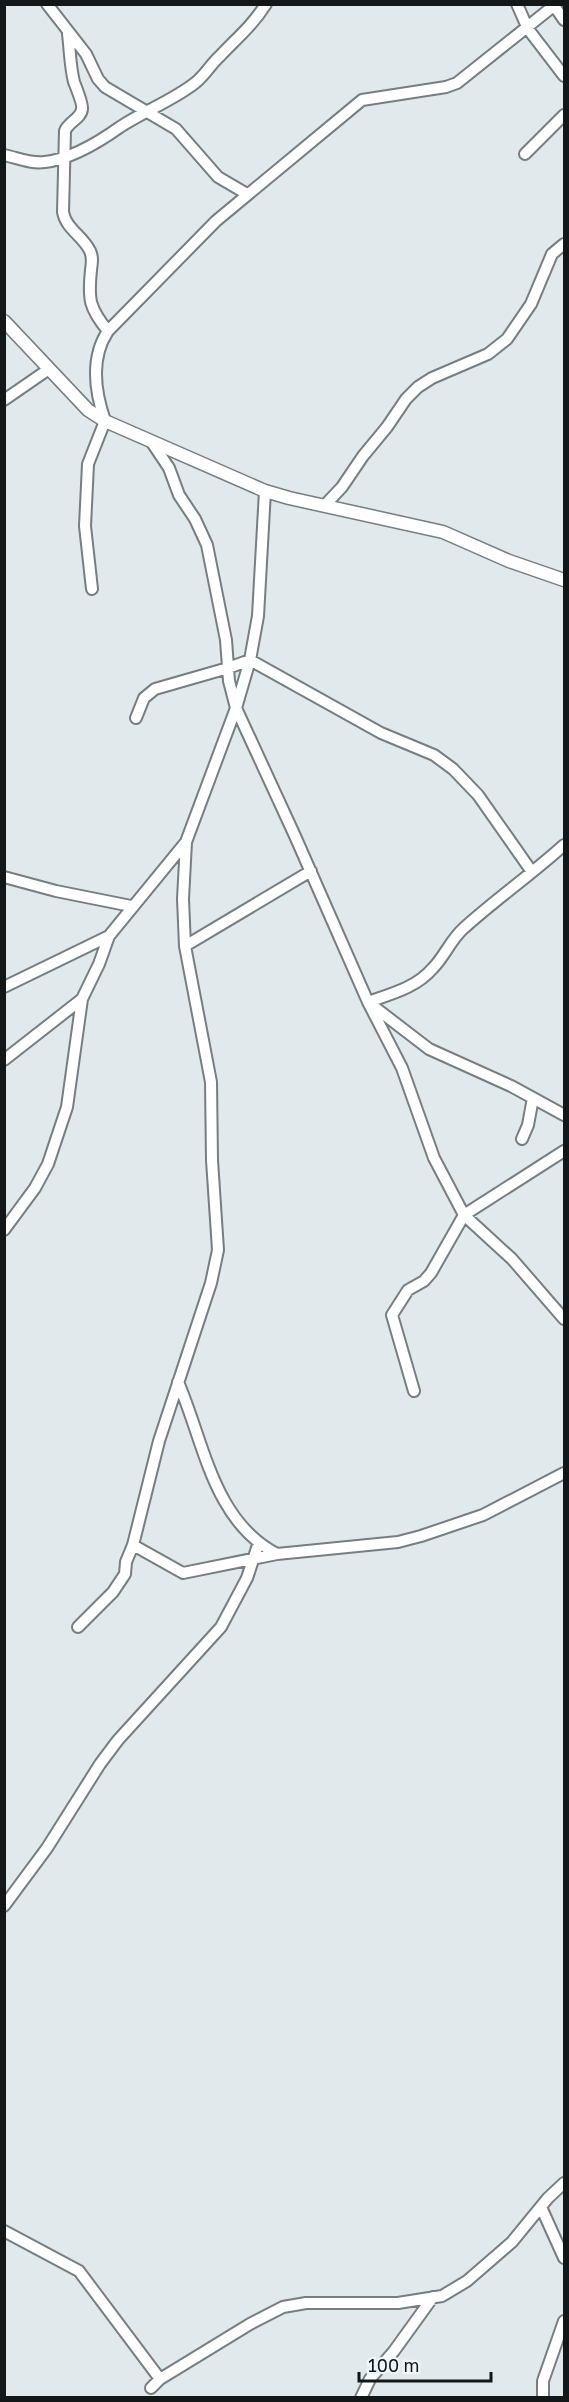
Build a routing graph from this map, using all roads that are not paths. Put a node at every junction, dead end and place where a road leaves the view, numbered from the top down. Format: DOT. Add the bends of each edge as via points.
graph roads {
  1 [pos="47,4"];
  2 [pos="266,4"];
  3 [pos="517,4"];
  4 [pos="555,6"];
  5 [pos="564,20"];
  6 [pos="528,29"];
  7 [pos="68,34"];
  8 [pos="564,76"];
  9 [pos="148,113"];
  10 [pos="564,115"];
  11 [pos="525,154"];
  12 [pos="4,155"];
  13 [pos="65,157"];
  14 [pos="247,194"];
  15 [pos="564,244"];
  16 [pos="4,321"];
  17 [pos="108,331"];
  18 [pos="49,369"];
  19 [pos="4,400"];
  20 [pos="105,421"];
  21 [pos="151,441"];
  22 [pos="265,491"];
  23 [pos="325,505"];
  24 [pos="564,580"];
  25 [pos="92,589"];
  26 [pos="250,660"];
  27 [pos="228,668"];
  28 [pos="236,708"];
  29 [pos="136,718"];
  30 [pos="186,842"];
  31 [pos="564,845"];
  32 [pos="311,871"];
  33 [pos="532,872"];
  34 [pos="4,877"];
  35 [pos="131,906"];
  36 [pos="109,936"];
  37 [pos="185,946"];
  38 [pos="4,987"];
  39 [pos="82,999"];
  40 [pos="368,1002"];
  41 [pos="4,1060"];
  42 [pos="533,1098"];
  43 [pos="564,1116"];
  44 [pos="522,1139"];
  45 [pos="564,1151"];
  46 [pos="464,1215"];
  47 [pos="4,1230"];
  48 [pos="564,1319"];
  49 [pos="178,1382"];
  50 [pos="414,1391"];
  51 [pos="564,1473"];
  52 [pos="133,1545"];
  53 [pos="258,1545"];
  54 [pos="276,1554"];
  55 [pos="255,1558"];
  56 [pos="78,1627"];
  57 [pos="4,1906"];
  58 [pos="564,2183"];
  59 [pos="541,2207"];
  60 [pos="4,2230"];
  61 [pos="564,2258"];
  62 [pos="432,2297"];
  63 [pos="564,2321"];
  64 [pos="160,2379"];
  65 [pos="151,2388"];
  66 [pos="361,2397"];
  67 [pos="543,2397"];
  1 -- 7 [label="street"];
  2 -- 9 [label="street" via="244,34 202,77"];
  3 -- 6 [label="street"];
  4 -- 5 [label="street"];
  4 -- 6 [label="street"];
  6 -- 8 [label="street"];
  6 -- 14 [label="street" via="457,83 362,100"];
  7 -- 9 [label="street" via="86,54 105,87"];
  7 -- 13 [label="street" via="72,76 83,106 78,117 66,127"];
  9 -- 13 [label="street"];
  9 -- 14 [label="street" via="183,134 218,177"];
  10 -- 11 [label="street"];
  12 -- 13 [label="street" via="31,162"];
  13 -- 17 [label="street" via="64,219 90,250 91,307"];
  14 -- 17 [label="street"];
  15 -- 23 [label="street" via="552,254 531,303 507,339 488,354 418,387"];
  16 -- 18 [label="street"];
  17 -- 20 [label="street" via="102,340 95,386"];
  18 -- 19 [label="street"];
  18 -- 20 [label="street" via="88,410"];
  20 -- 21 [label="street"];
  20 -- 25 [label="street" via="88,464 85,526"];
  21 -- 22 [label="street"];
  21 -- 27 [label="street" via="166,462 207,545"];
  22 -- 23 [label="street"];
  22 -- 26 [label="street" via="260,596"];
  23 -- 24 [label="street" via="443,532"];
  26 -- 27 [label="street"];
  26 -- 28 [label="street"];
  26 -- 33 [label="street" via="381,733 434,755 453,769 478,795"];
  27 -- 28 [label="street"];
  27 -- 29 [label="street" via="150,692"];
  28 -- 30 [label="street"];
  28 -- 32 [label="street"];
  30 -- 35 [label="street"];
  30 -- 37 [label="street"];
  31 -- 33 [label="street"];
  32 -- 37 [label="street"];
  32 -- 40 [label="street"];
  33 -- 40 [label="street" via="456,935 434,968 418,982"];
  34 -- 35 [label="street"];
  35 -- 36 [label="street"];
  36 -- 38 [label="street"];
  36 -- 39 [label="street"];
  37 -- 49 [label="street" via="211,1082 218,1250"];
  39 -- 41 [label="street"];
  39 -- 47 [label="street" via="62,1126 35,1188"];
  40 -- 42 [label="street" via="429,1049"];
  40 -- 46 [label="street" via="402,1068 434,1158"];
  42 -- 43 [label="street"];
  42 -- 44 [label="street"];
  45 -- 46 [label="street"];
  46 -- 48 [label="street" via="512,1259"];
  46 -- 50 [label="street" via="431,1273 408,1290 392,1315"];
  49 -- 52 [label="street"];
  49 -- 53 [label="street" via="221,1499"];
  51 -- 54 [label="street" via="483,1515 421,1536 398,1542"];
  52 -- 55 [label="street" via="183,1573"];
  52 -- 56 [label="street" via="121,1582"];
  53 -- 54 [label="street"];
  53 -- 55 [label="street"];
  54 -- 55 [label="street"];
  55 -- 57 [label="street" via="221,1627 118,1740"];
  58 -- 59 [label="street"];
  59 -- 61 [label="street"];
  59 -- 62 [label="street" via="512,2242 467,2281 442,2296"];
  60 -- 64 [label="street" via="79,2271"];
  62 -- 64 [label="street" via="283,2307"];
  62 -- 66 [label="street" via="370,2379"];
  63 -- 67 [label="street" via="543,2381"];
  64 -- 65 [label="street"];
}
